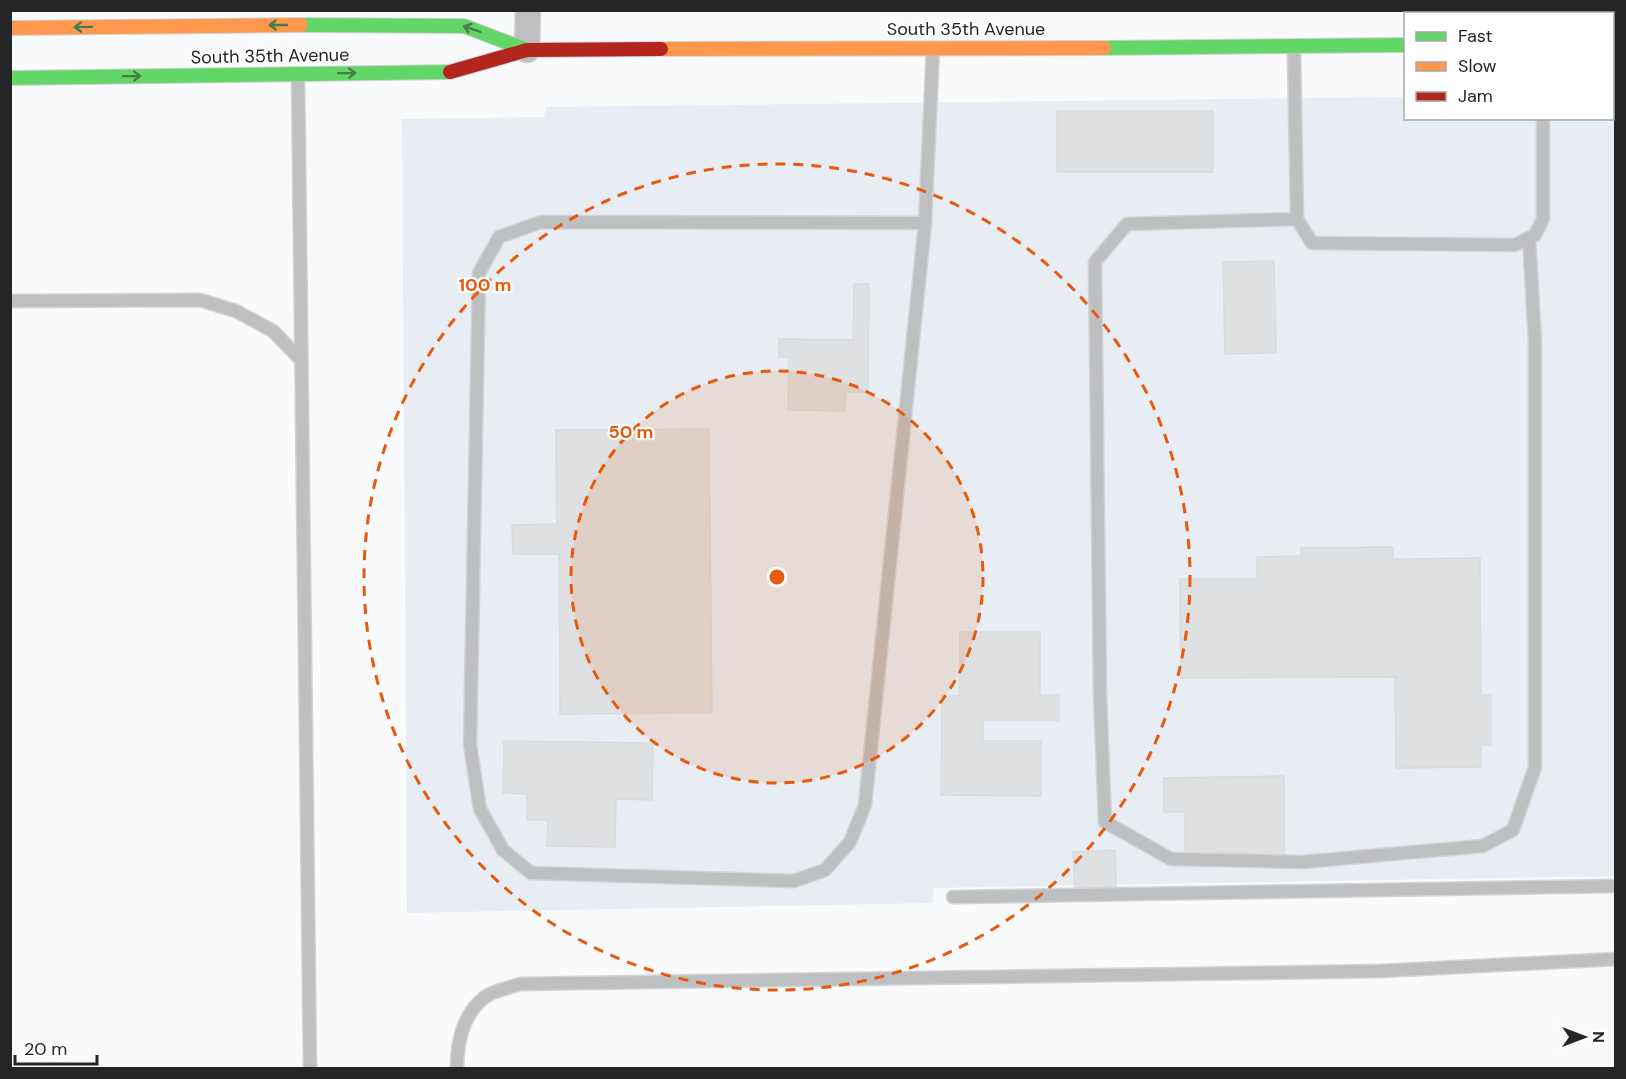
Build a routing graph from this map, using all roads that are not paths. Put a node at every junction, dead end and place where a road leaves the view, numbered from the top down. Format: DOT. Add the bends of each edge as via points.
graph roads {
  1 [pos="528,10"];
  2 [pos="10,28"];
  3 [pos="1404,45"];
  4 [pos="1294,46"];
  5 [pos="933,47"];
  6 [pos="527,50"];
  7 [pos="298,74"];
  8 [pos="10,78"];
  9 [pos="1543,120"];
  10 [pos="1297,219"];
  11 [pos="925,223"];
  12 [pos="1529,238"];
  13 [pos="10,301"];
  14 [pos="301,360"];
  15 [pos="1616,886"];
  16 [pos="953,897"];
  17 [pos="1616,959"];
  18 [pos="310,1068"];
  19 [pos="457,1068"];
  1 -- 6 [label="street"];
  6 -- 2 [label="main road, South 35th Avenue, one-way" via="464,26"];
  3 -- 4 [label="main road, South 35th Avenue"];
  4 -- 5 [label="main road, South 35th Avenue"];
  4 -- 10 [label="lane"];
  5 -- 6 [label="main road, South 35th Avenue"];
  5 -- 11 [label="lane"];
  7 -- 6 [label="main road, South 35th Avenue, one-way" via="452,72"];
  8 -- 7 [label="main road, South 35th Avenue, one-way"];
  7 -- 14 [label="lane"];
  9 -- 12 [label="lane" via="1543,219 1535,235"];
  10 -- 12 [label="lane" via="1312,243 1515,245"];
  10 -- 12 [label="lane" via="1127,224 1095,262 1105,822 1171,859 1302,862 1483,846 1513,830 1535,767 1535,342"];
  11 -- 11 [label="lane" via="865,805 850,842 825,870 794,881 531,873 503,850 480,809 470,744 479,273 499,237 541,222"];
  13 -- 14 [label="lane" via="200,300 236,311 273,331"];
  14 -- 18 [label="lane"];
  15 -- 16 [label="lane"];
  17 -- 19 [label="lane" via="1380,971 520,984 486,996 465,1019"];
}
